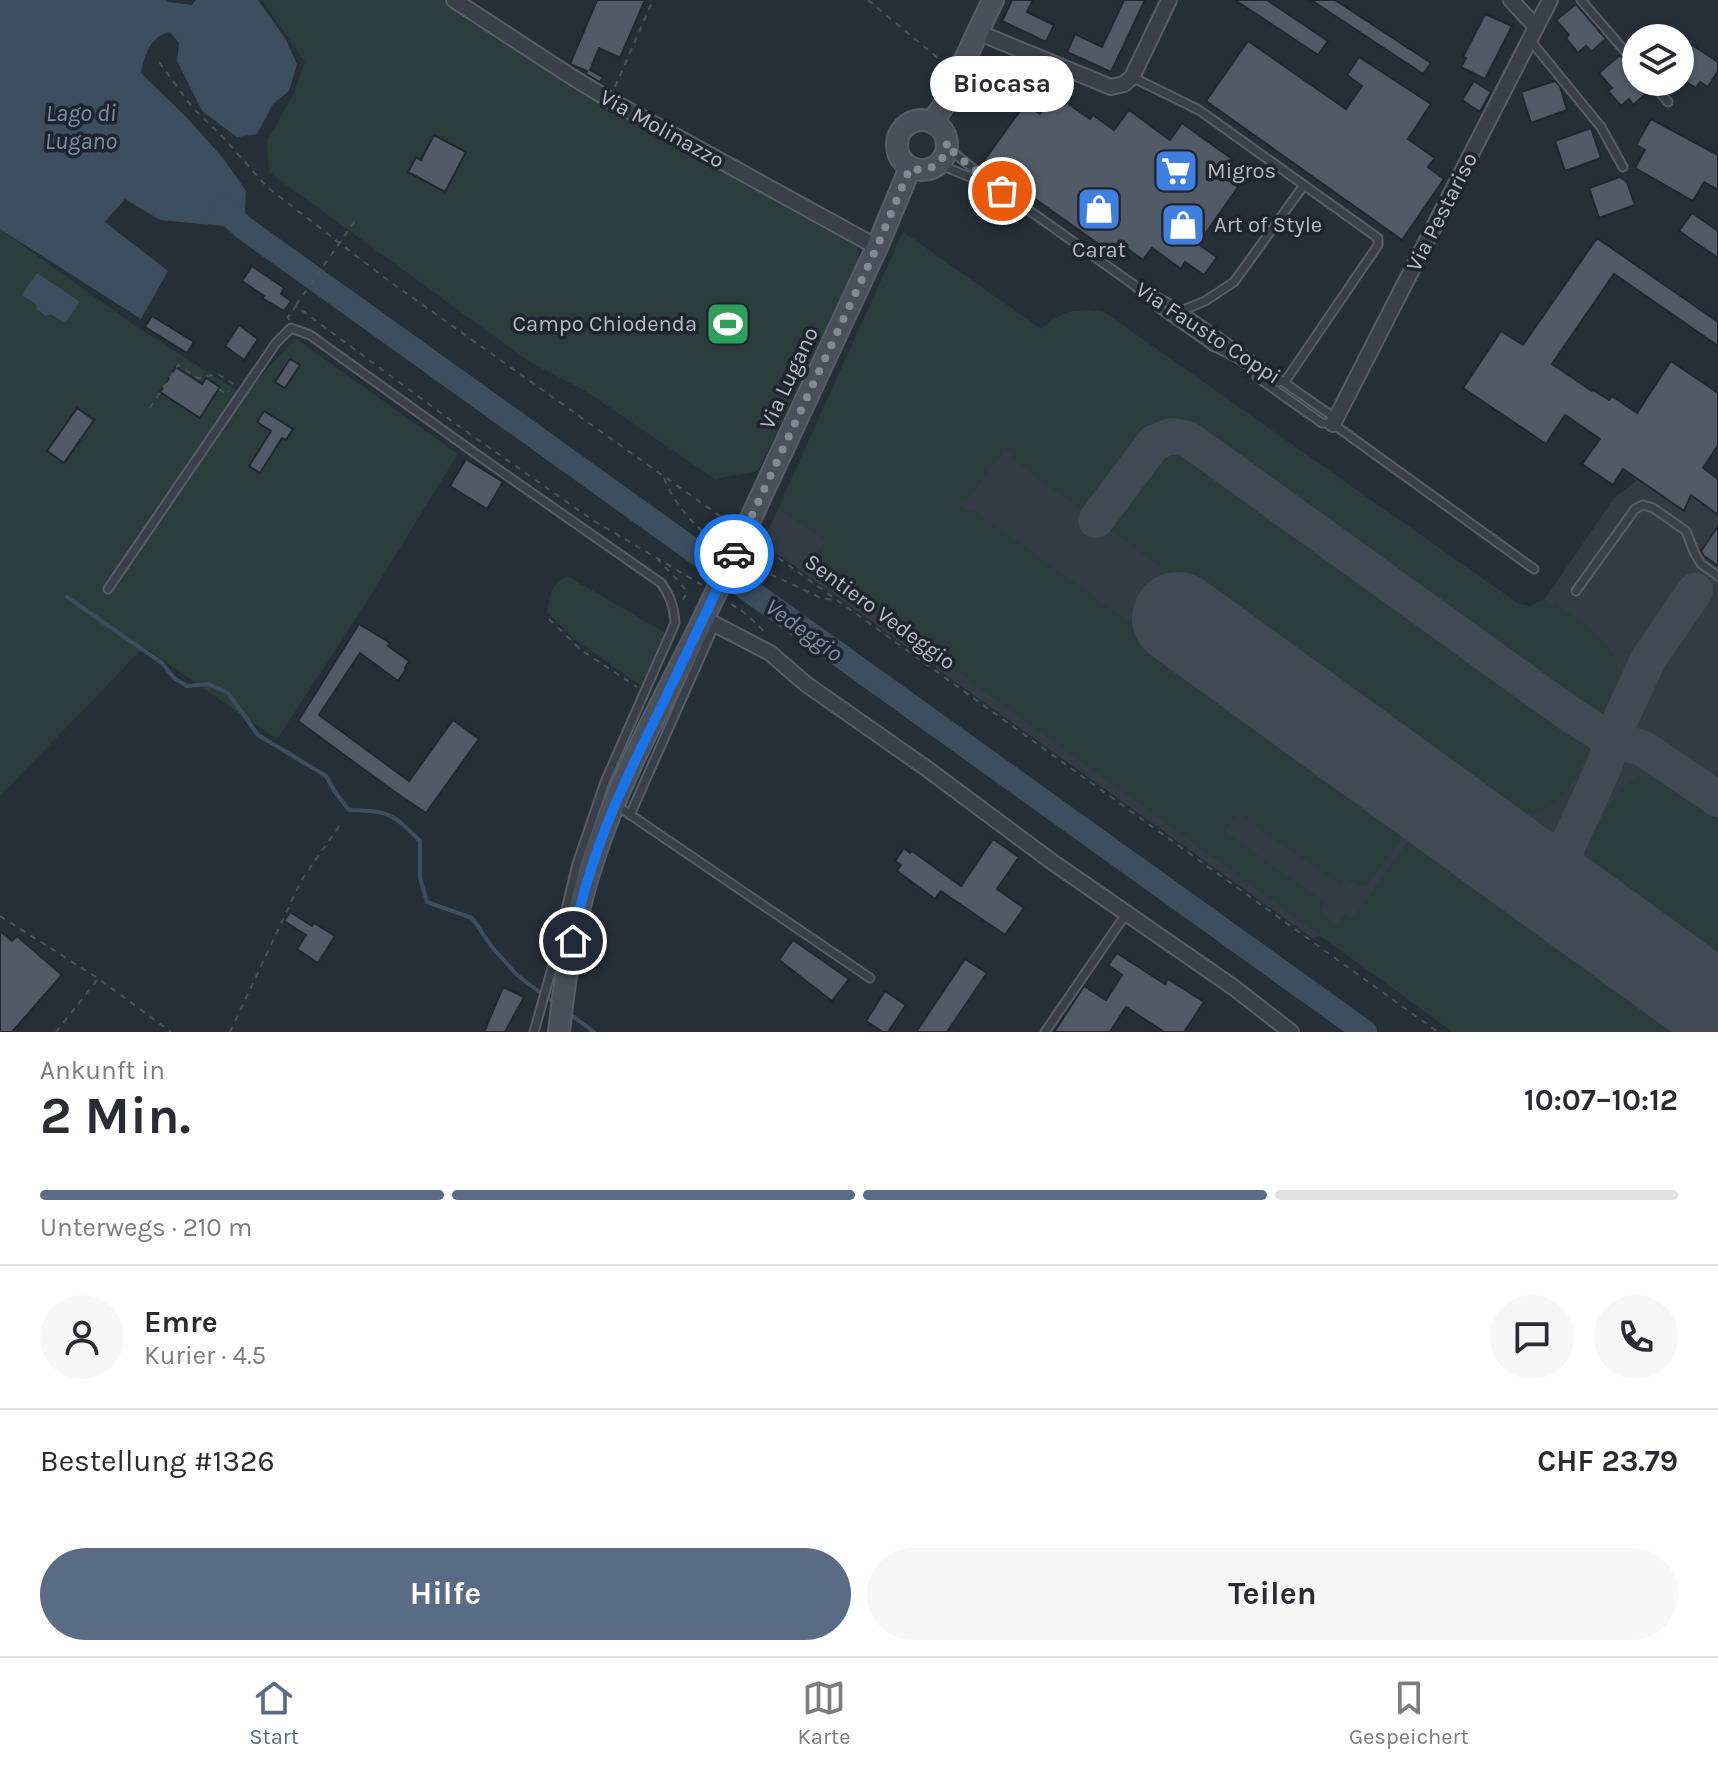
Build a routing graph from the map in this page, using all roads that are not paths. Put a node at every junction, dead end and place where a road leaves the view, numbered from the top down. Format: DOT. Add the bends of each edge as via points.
graph roads {
  1 [pos="454,0"];
  2 [pos="993,0"];
  3 [pos="1169,0"];
  4 [pos="1511,0"];
  5 [pos="1550,0"];
  6 [pos="1581,0"];
  7 [pos="977,32"];
  8 [pos="1533,33"];
  9 [pos="1622,48"];
  10 [pos="1132,77"];
  11 [pos="1663,96"];
  12 [pos="1668,102"];
  13 [pos="932,122"];
  14 [pos="947,142"];
  15 [pos="938,164"];
  16 [pos="1623,167"];
  17 [pos="910,168"];
  18 [pos="1304,185"];
  19 [pos="1002,191"];
  20 [pos="877,247"];
  21 [pos="1134,285"];
  22 [pos="1181,311"];
  23 [pos="1211,345"];
  24 [pos="1282,382"];
  25 [pos="1335,422"];
  26 [pos="1534,569"];
  27 [pos="1718,576"];
  28 [pos="108,589"];
  29 [pos="1576,591"];
  30 [pos="713,612"];
  31 [pos="622,809"];
  32 [pos="1127,912"];
  33 [pos="870,978"];
  34 [pos="555,991"];
  35 [pos="560,1025"];
  36 [pos="534,1032"];
  37 [pos="1045,1032"];
  38 [pos="1291,1032"];
  1 -- 20 [label="street, Via Molinazzo" via="610,100"];
  2 -- 7 [label="main road"];
  3 -- 10 [label="street"];
  4 -- 8 [label="street"];
  5 -- 8 [label="street, Via Pestariso"];
  6 -- 9 [label="lane"];
  7 -- 10 [label="street" via="1111,87"];
  7 -- 13 [label="main road"];
  8 -- 16 [label="lane" via="1601,127"];
  8 -- 25 [label="street, Via Pestariso"];
  10 -- 18 [label="lane" via="1199,110"];
  11 -- 12 [label="lane"];
  13 -- 14 [label="main road"];
  13 -- 17 [label="main road" via="915,120 901,130 896,147"];
  14 -- 15 [label="main road"];
  14 -- 19 [label="lane, Via Fausto Coppi"];
  15 -- 17 [label="main road"];
  15 -- 19 [label="lane, Via Fausto Coppi"];
  17 -- 20 [label="main road, Via Lugano"];
  18 -- 22 [label="lane" via="1234,282"];
  18 -- 24 [label="lane" via="1379,243"];
  19 -- 21 [label="lane, Via Fausto Coppi"];
  20 -- 30 [label="main road, Via Lugano, bridge" via="744,533"];
  21 -- 22 [label="lane, Via Fausto Coppi"];
  21 -- 23 [label="lane"];
  22 -- 24 [label="lane, Via Fausto Coppi"];
  23 -- 24 [label="lane"];
  23 -- 25 [label="lane" via="1322,423"];
  24 -- 25 [label="lane, Via Fausto Coppi"];
  25 -- 26 [label="lane, Via Fausto Coppi"];
  27 -- 29 [label="lane" via="1701,564 1686,531 1643,505"];
  28 -- 34 [label="lane" via="239,387 291,328 310,335 661,583 674,607 675,623 605,782 577,864"];
  30 -- 31 [label="main road, Via Lugano"];
  30 -- 32 [label="street"];
  31 -- 33 [label="lane"];
  31 -- 34 [label="main road, Via Lugano" via="594,857"];
  32 -- 37 [label="lane"];
  32 -- 38 [label="street"];
  34 -- 35 [label="main road, Via Lugano"];
  34 -- 36 [label="lane" via="542,1005"];
}
